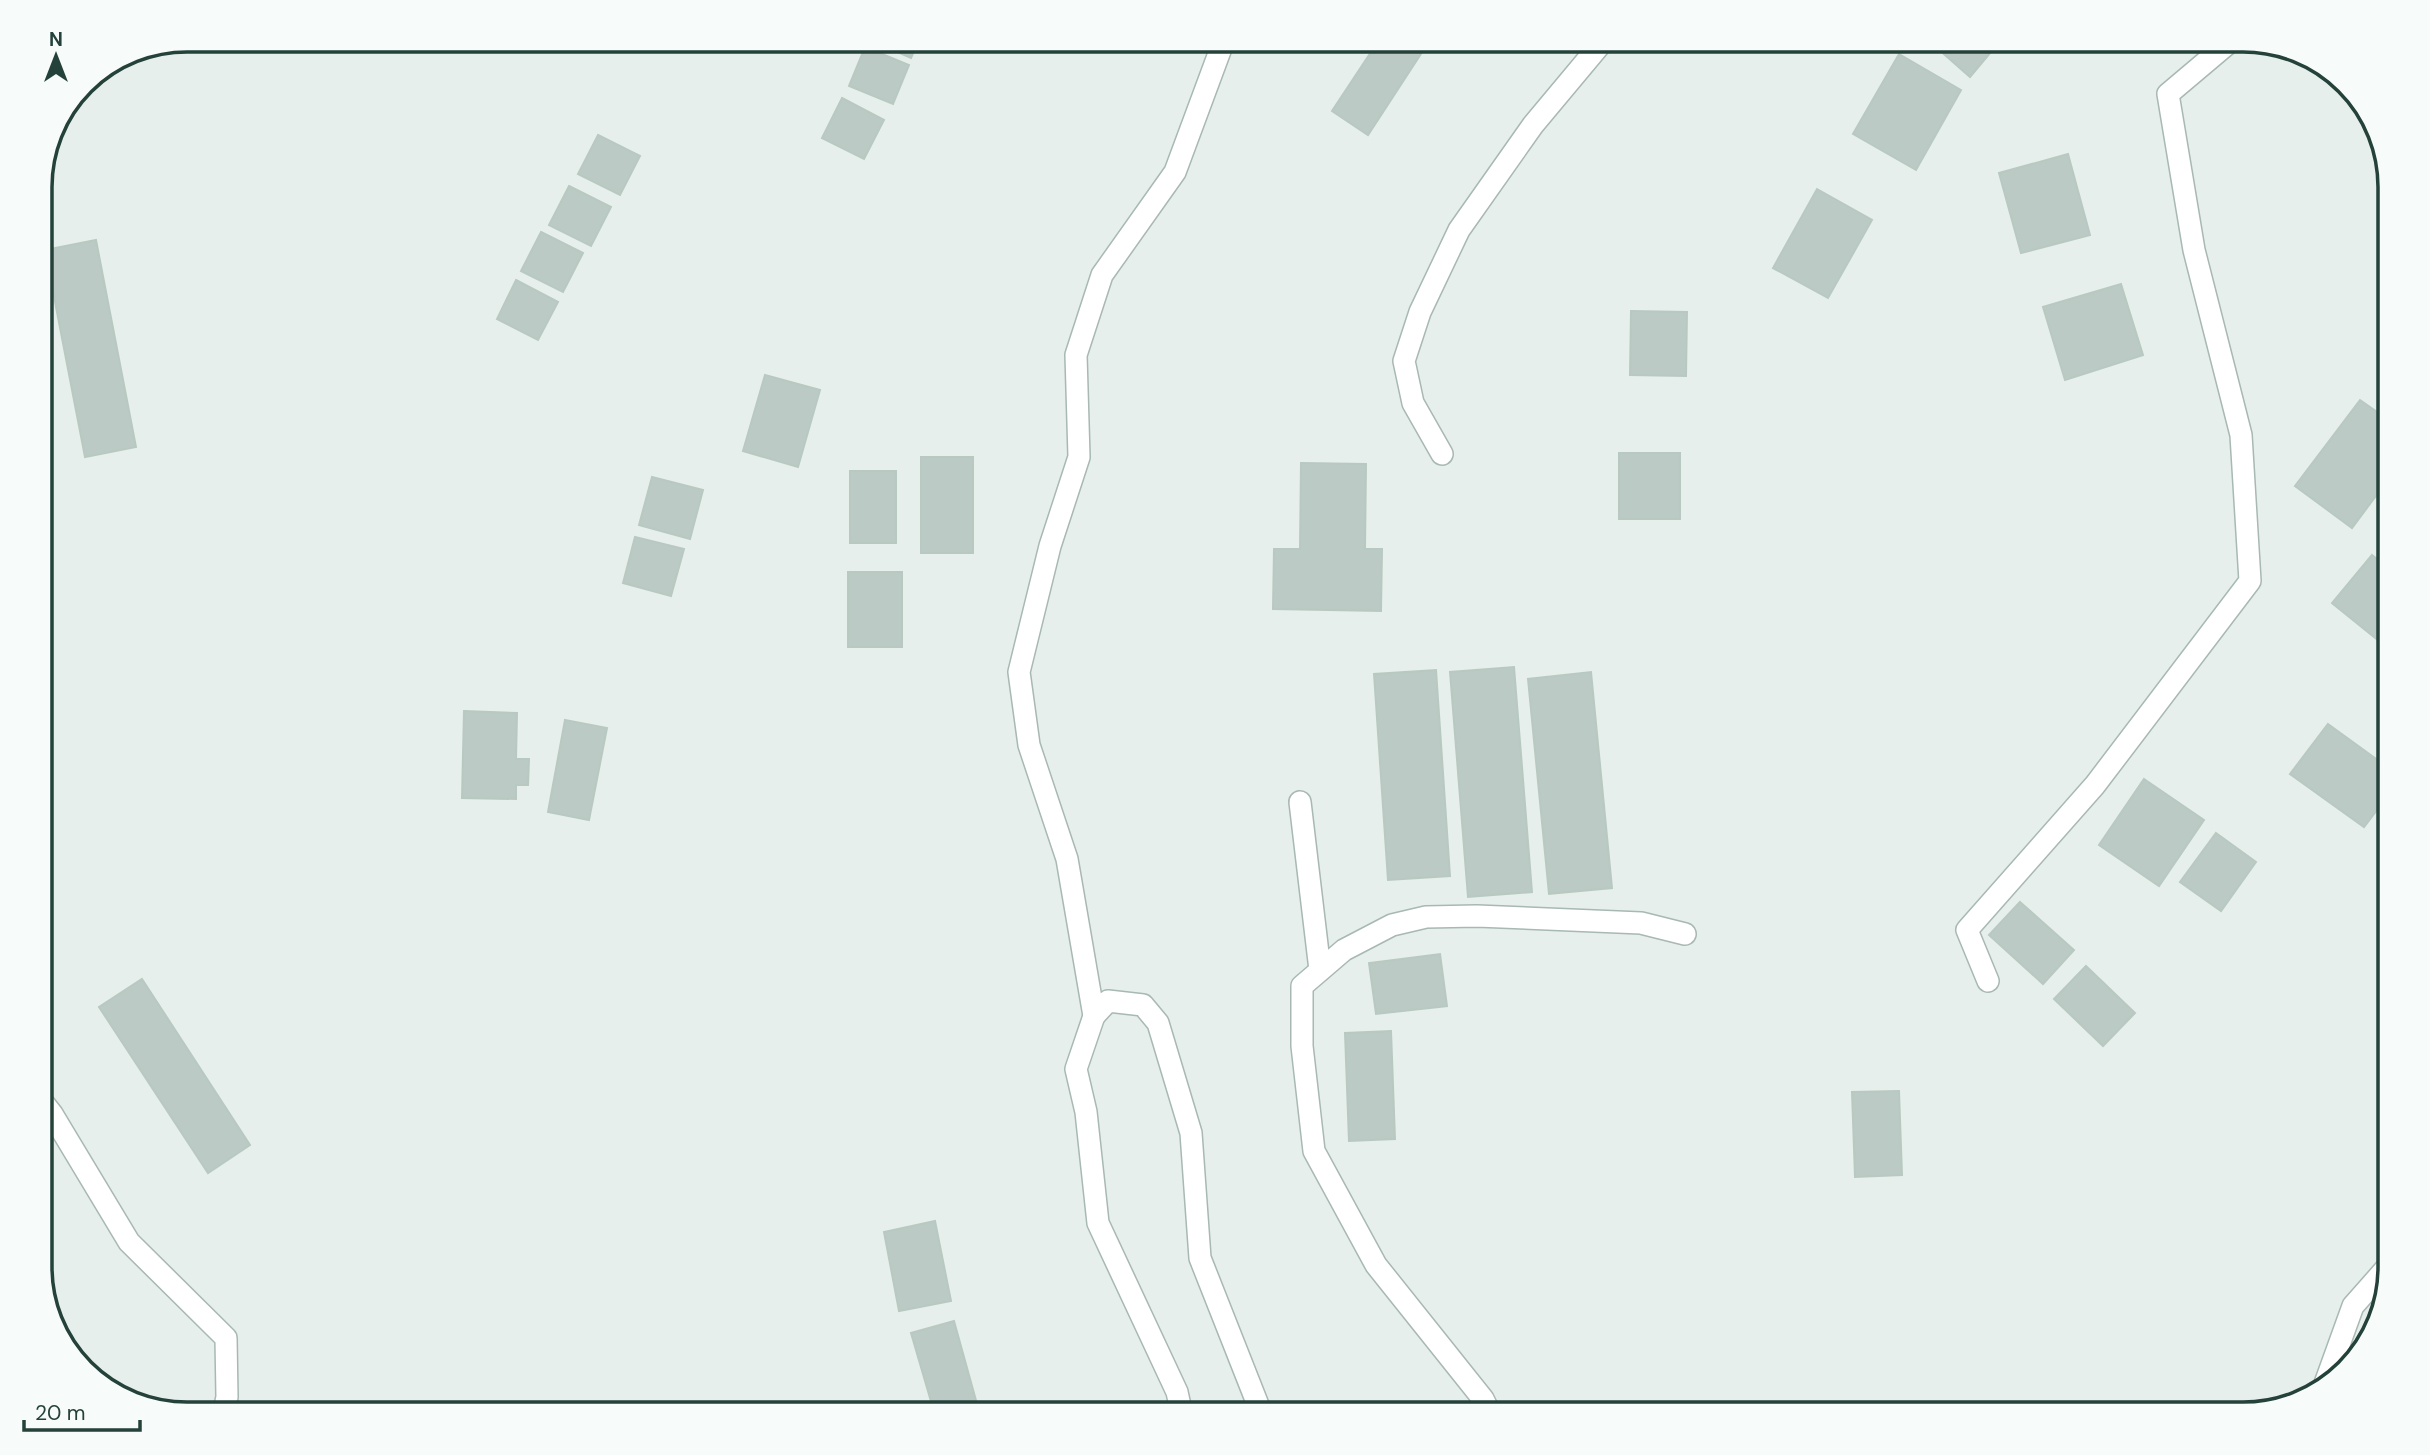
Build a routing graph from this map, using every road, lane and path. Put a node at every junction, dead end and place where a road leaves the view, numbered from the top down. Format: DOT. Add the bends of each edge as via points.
graph roads {
  1 [pos="1220,52"];
  2 [pos="1594,52"];
  3 [pos="2218,52"];
  4 [pos="1442,454"];
  5 [pos="1300,802"];
  6 [pos="1685,934"];
  7 [pos="1320,970"];
  8 [pos="1988,981"];
  9 [pos="1094,1016"];
  10 [pos="53,1116"];
  11 [pos="2377,1279"];
  12 [pos="2330,1371"];
  13 [pos="226,1402"];
  14 [pos="1179,1402"];
  15 [pos="1257,1402"];
  16 [pos="1484,1402"];
  1 -- 9 [label="street" via="1175,172 1102,275 1076,355 1079,457 1050,545 1019,672 1029,745 1067,859"];
  2 -- 4 [label="street" via="1533,125 1459,230 1420,312 1404,361 1413,403"];
  3 -- 8 [label="street" via="2168,94 2194,250 2241,435 2250,581 2095,785 1967,930"];
  5 -- 7 [label="street"];
  6 -- 7 [label="street" via="1640,923 1426,917 1392,925 1344,950"];
  7 -- 16 [label="street" via="1302,986 1302,1046 1314,1152 1376,1265"];
  9 -- 14 [label="street" via="1076,1069 1086,1112 1098,1223"];
  9 -- 15 [label="street" via="1108,1001 1143,1005 1158,1023 1191,1133 1200,1258"];
  10 -- 13 [label="street" via="130,1242 226,1338"];
  11 -- 12 [label="street" via="2353,1306"];
}
